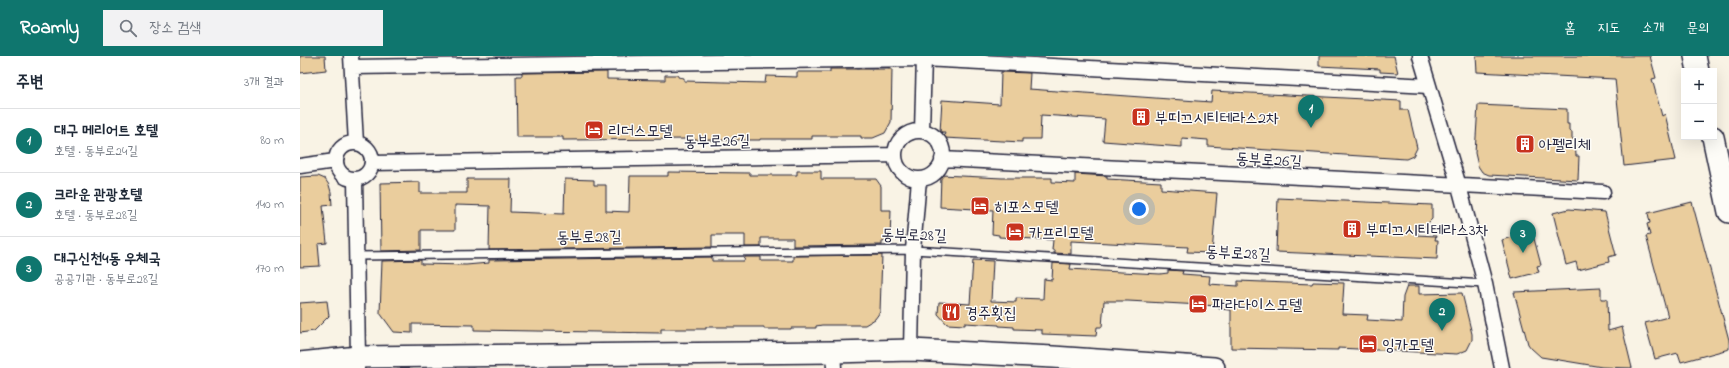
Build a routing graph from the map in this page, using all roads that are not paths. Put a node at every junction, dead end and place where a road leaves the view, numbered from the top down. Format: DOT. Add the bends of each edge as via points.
graph roads {
  1 [pos="1420,56"];
  2 [pos="923,58"];
  3 [pos="352,62"];
  4 [pos="1429,86"];
  5 [pos="922,130"];
  6 [pos="1713,140"];
  7 [pos="356,143"];
  8 [pos="895,155"];
  9 [pos="942,159"];
  10 [pos="335,162"];
  11 [pos="372,163"];
  12 [pos="300,166"];
  13 [pos="920,179"];
  14 [pos="354,180"];
  15 [pos="1459,186"];
  16 [pos="1603,192"];
  17 [pos="1729,212"];
  18 [pos="913,250"];
  19 [pos="356,256"];
  20 [pos="1485,284"];
  21 [pos="911,350"];
  22 [pos="833,360"];
  23 [pos="358,362"];
  24 [pos="300,363"];
  25 [pos="1214,368"];
  26 [pos="1502,368"];
  1 -- 4 [label="street"];
  2 -- 3 [label="street"];
  2 -- 4 [label="street"];
  2 -- 5 [label="street"];
  3 -- 7 [label="street"];
  4 -- 15 [label="street"];
  5 -- 8 [label="street" via="902,137"];
  5 -- 9 [label="street" via="936,137 943,151"];
  6 -- 17 [label="main road"];
  7 -- 10 [label="street" via="344,145 339,150"];
  7 -- 11 [label="street" via="371,154"];
  8 -- 11 [label="street, 동부로26길"];
  8 -- 13 [label="street" via="900,170 912,178"];
  9 -- 13 [label="street" via="935,173"];
  9 -- 15 [label="street, 동부로26길"];
  10 -- 12 [label="street"];
  10 -- 14 [label="street" via="343,177"];
  11 -- 14 [label="street" via="371,170 366,176"];
  13 -- 18 [label="street"];
  14 -- 19 [label="street"];
  15 -- 16 [label="street, 동부로26길"];
  15 -- 20 [label="street"];
  18 -- 19 [label="lane, 동부로28길"];
  18 -- 20 [label="lane, 동부로28길"];
  18 -- 21 [label="street"];
  19 -- 23 [label="street"];
  20 -- 26 [label="street"];
  21 -- 22 [label="main road"];
  21 -- 25 [label="main road"];
  22 -- 23 [label="main road"];
  23 -- 24 [label="main road"];
}
